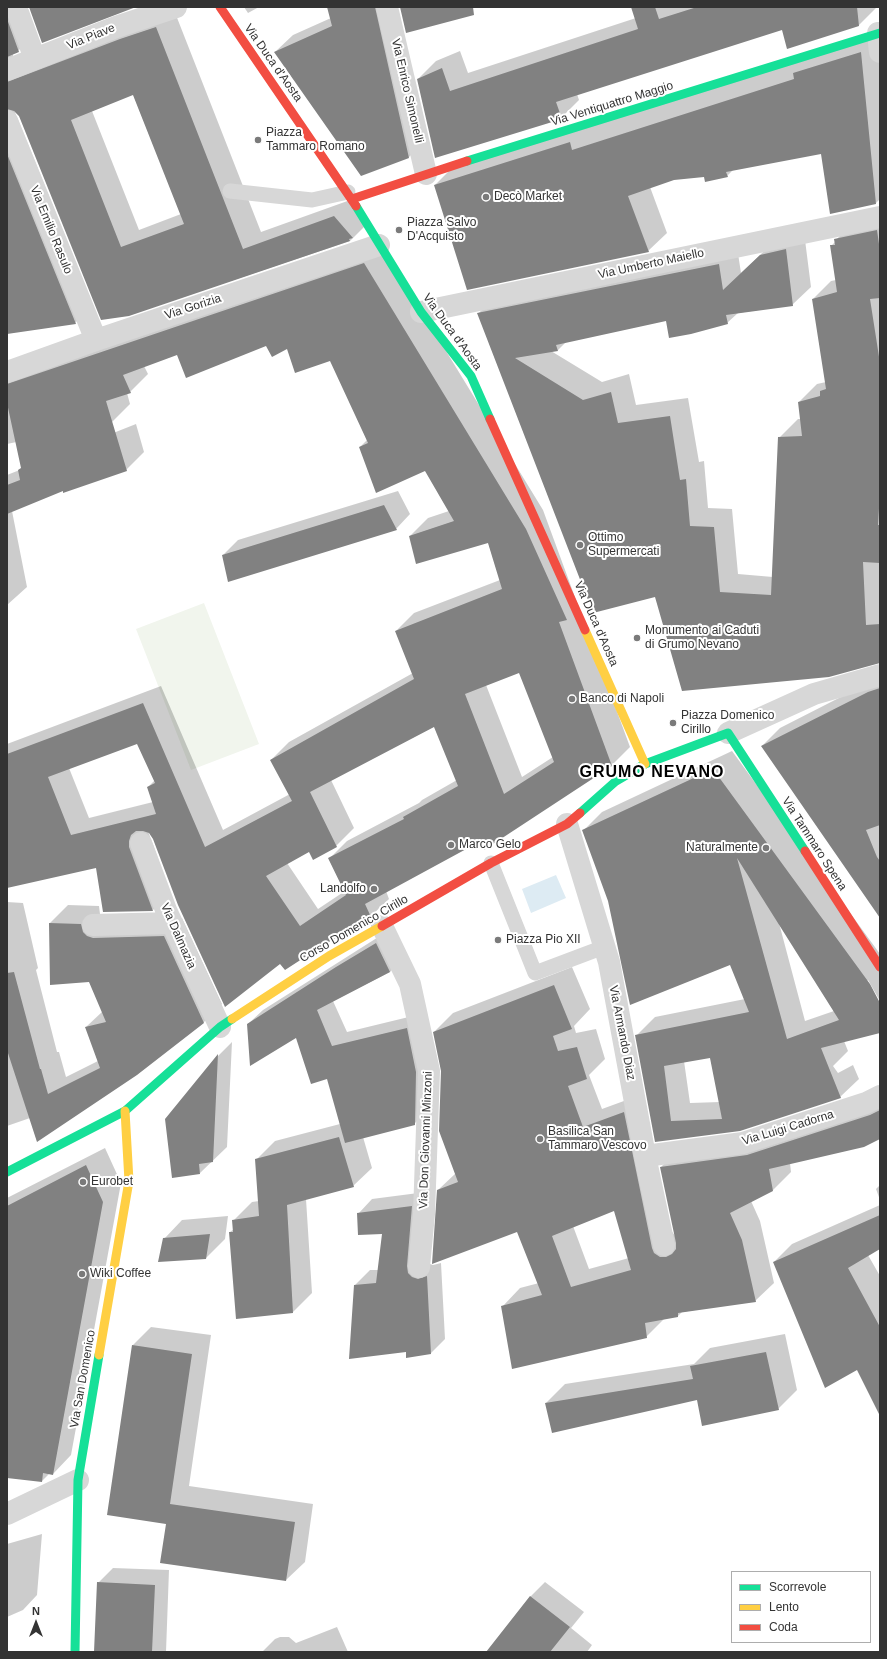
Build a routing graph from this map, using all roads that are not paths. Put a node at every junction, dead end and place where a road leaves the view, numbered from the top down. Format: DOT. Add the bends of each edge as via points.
graph roads {
  1 [pos="16,7"];
  2 [pos="176,7"];
  3 [pos="217,7"];
  4 [pos="387,7"];
  5 [pos="879,39"];
  6 [pos="35,59"];
  7 [pos="7,70"];
  8 [pos="7,121"];
  9 [pos="426,174"];
  10 [pos="230,191"];
  11 [pos="350,195"];
  12 [pos="880,216"];
  13 [pos="379,245"];
  14 [pos="421,312"];
  15 [pos="96,340"];
  16 [pos="7,372"];
  17 [pos="880,674"];
  18 [pos="814,694"];
  19 [pos="728,733"];
  20 [pos="694,745"];
  21 [pos="645,764"];
  22 [pos="567,824"];
  23 [pos="141,843"];
  24 [pos="491,864"];
  25 [pos="172,923"];
  26 [pos="93,925"];
  27 [pos="382,926"];
  28 [pos="604,947"];
  29 [pos="880,967"];
  30 [pos="220,1027"];
  31 [pos="880,1096"];
  32 [pos="125,1111"];
  33 [pos="645,1156"];
  34 [pos="7,1172"];
  35 [pos="664,1245"];
  36 [pos="419,1267"];
  37 [pos="78,1480"];
  38 [pos="7,1514"];
  39 [pos="75,1652"];
  1 -- 6 [label="street"];
  2 -- 6 [label="street, Via Piave"];
  3 -- 11 [label="street, Via Duca d'Aosta"];
  4 -- 9 [label="street, Via Enrico Simonelli"];
  5 -- 9 [label="street, Via Ventiquattro Maggio"];
  6 -- 7 [label="street, Via Piave"];
  8 -- 15 [label="street, Via Emilio Rasulo"];
  9 -- 11 [label="street, Via Ventiquattro Maggio"];
  10 -- 11 [label="lane" via="312,200"];
  11 -- 13 [label="street, Via Duca d'Aosta"];
  12 -- 14 [label="street, Via Umberto Maiello"];
  13 -- 14 [label="street, Via Duca d'Aosta"];
  13 -- 15 [label="street, Via Gorizia"];
  14 -- 21 [label="street, Via Duca d'Aosta" via="471,376"];
  15 -- 16 [label="street, Via Gorizia"];
  17 -- 18 [label="street"];
  18 -- 19 [label="street"];
  18 -- 20 [label="street" via="783,695 716,723"];
  19 -- 20 [label="street, Corso Domenico Cirillo"];
  19 -- 29 [label="street, Via Tammaro Spena"];
  20 -- 21 [label="street, Corso Domenico Cirillo"];
  21 -- 22 [label="street, Corso Domenico Cirillo" via="616,781"];
  22 -- 24 [label="street, Corso Domenico Cirillo"];
  22 -- 28 [label="street, Via Armando Diaz"];
  23 -- 25 [label="street, Via Dalmazia"];
  24 -- 27 [label="street, Corso Domenico Cirillo"];
  24 -- 28 [label="lane" via="535,973"];
  25 -- 26 [label="street"];
  25 -- 30 [label="street, Via Dalmazia"];
  27 -- 30 [label="street, Corso Domenico Cirillo" via="329,956"];
  27 -- 36 [label="street, Via Don Giovanni Minzoni" via="410,984 429,1071 424,1214"];
  28 -- 33 [label="street, Via Armando Diaz" via="609,962"];
  30 -- 32 [label="street, Corso Domenico Cirillo"];
  31 -- 33 [label="street, Via Luigi Cadorna" via="743,1143"];
  32 -- 34 [label="street, Corso Domenico Cirillo"];
  32 -- 37 [label="street, Via San Domenico" via="129,1181"];
  33 -- 35 [label="street, Via Armando Diaz"];
  37 -- 38 [label="street"];
  37 -- 39 [label="street, Via San Domenico"];
}
